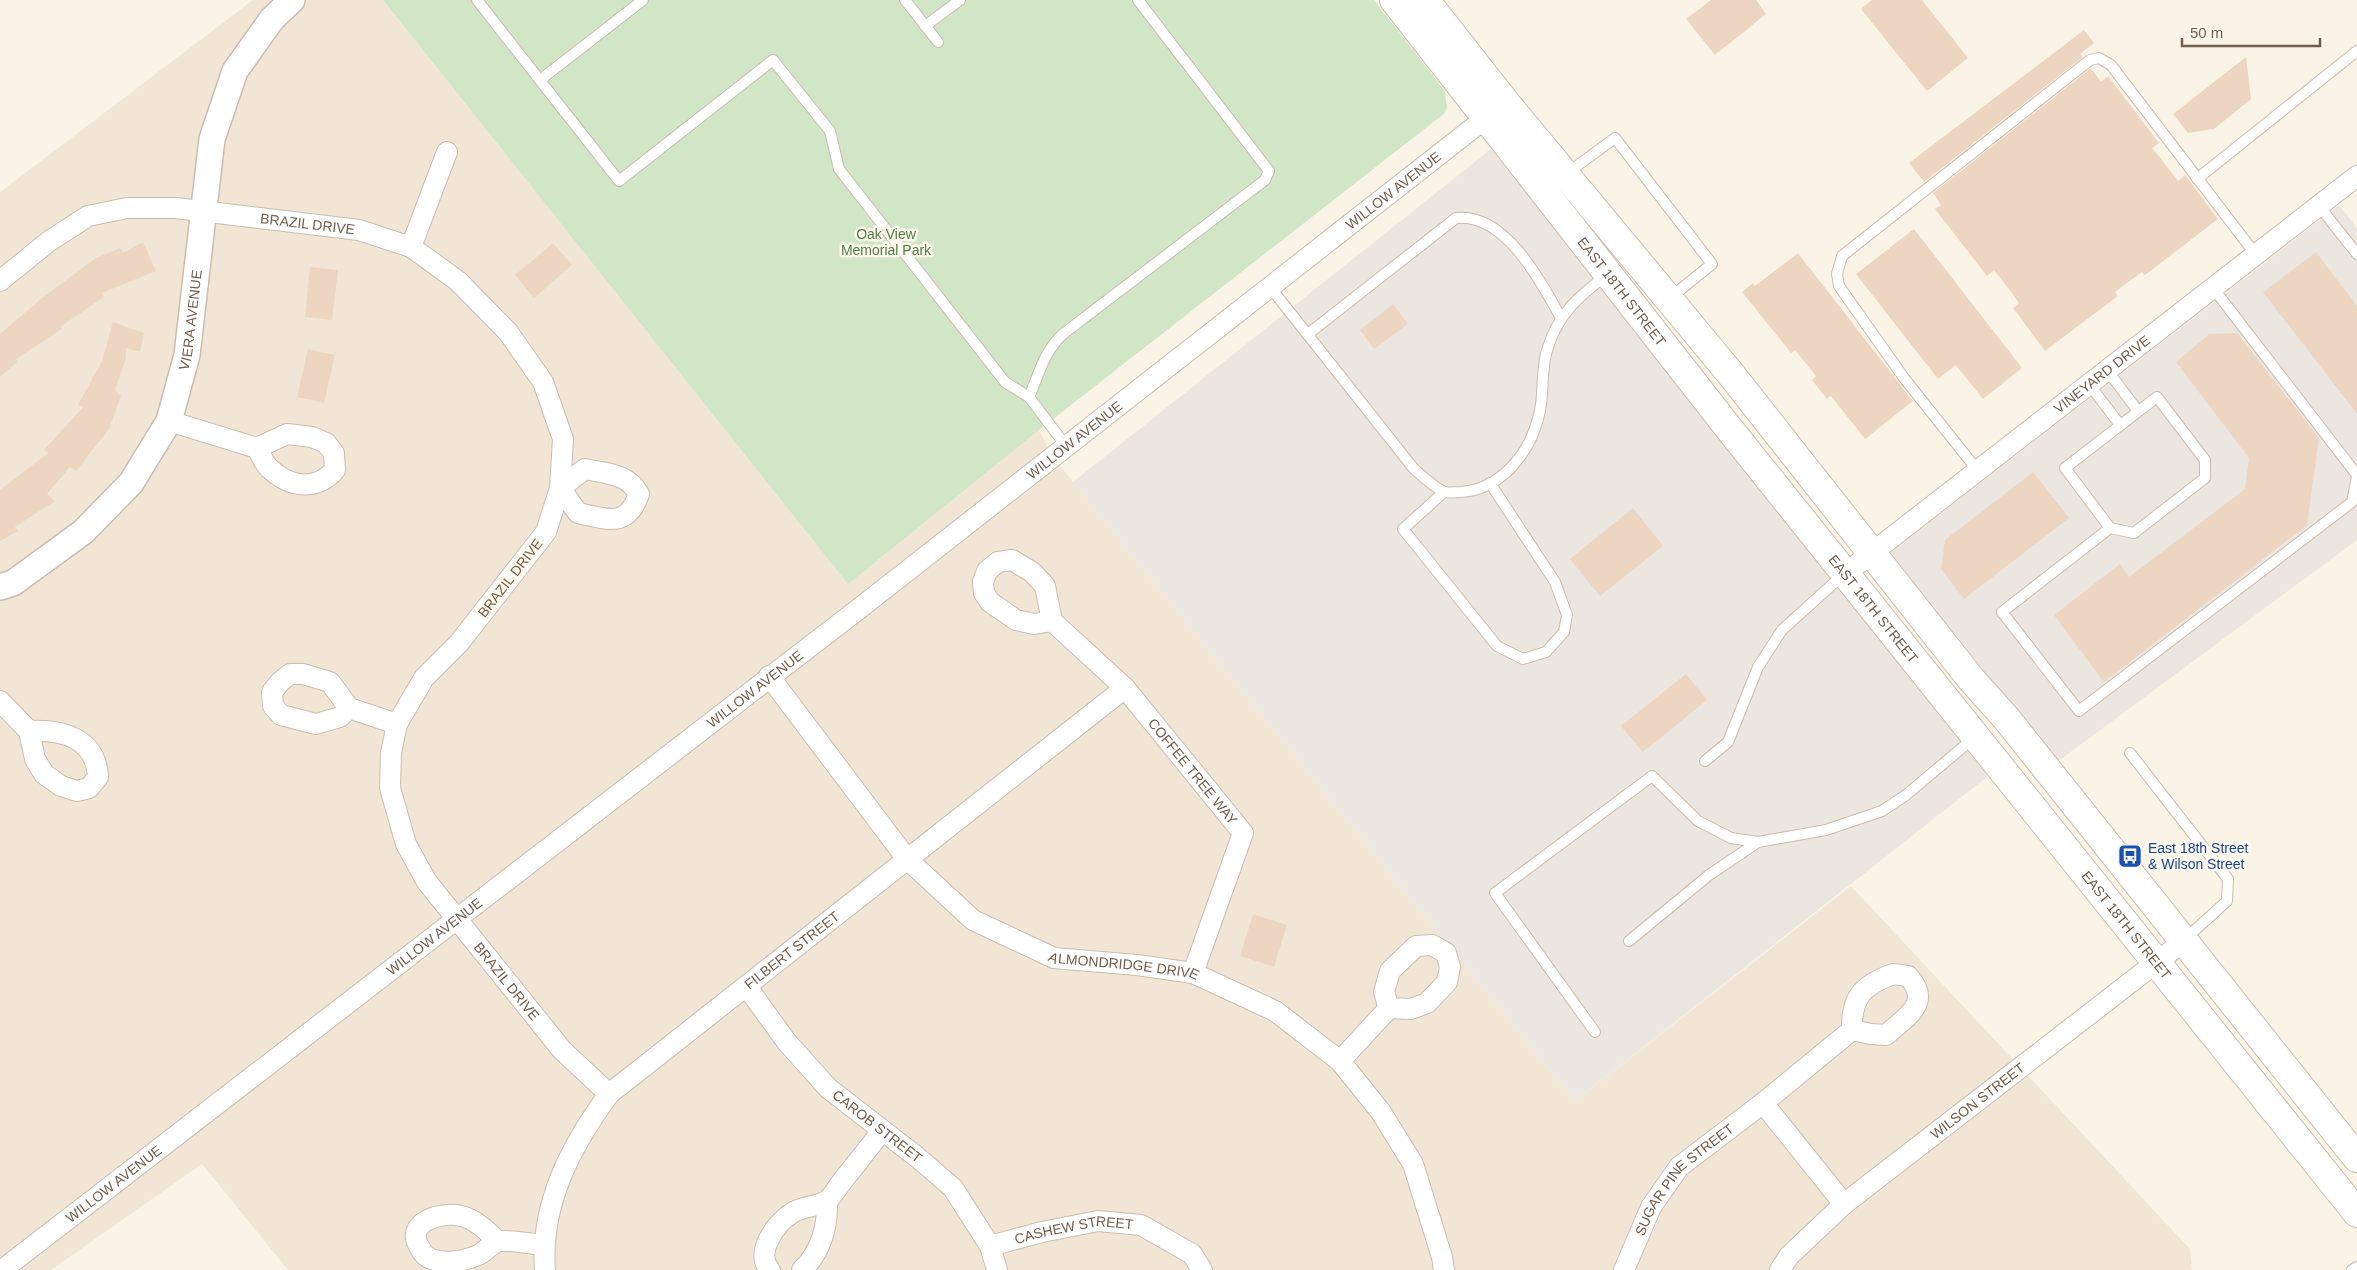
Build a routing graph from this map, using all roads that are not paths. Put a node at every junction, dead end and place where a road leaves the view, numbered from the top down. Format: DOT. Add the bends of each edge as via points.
graph roads {
  1 [pos="292,0"];
  2 [pos="477,0"];
  3 [pos="643,0"];
  4 [pos="905,0"];
  5 [pos="960,0"];
  6 [pos="1138,0"];
  7 [pos="1394,0"];
  8 [pos="1428,1"];
  9 [pos="926,26"];
  10 [pos="938,42"];
  11 [pos="2357,51"];
  12 [pos="540,80"];
  13 [pos="1496,110"];
  14 [pos="447,152"];
  15 [pos="1565,174"];
  16 [pos="2357,176"];
  17 [pos="2197,180"];
  18 [pos="2319,206"];
  19 [pos="204,211"];
  20 [pos="411,247"];
  21 [pos="2357,254"];
  22 [pos="2256,255"];
  23 [pos="1608,274"];
  24 [pos="0,282"];
  25 [pos="1270,287"];
  26 [pos="2213,288"];
  27 [pos="1669,299"];
  28 [pos="1560,318"];
  29 [pos="1308,334"];
  30 [pos="2107,370"];
  31 [pos="2089,384"];
  32 [pos="1029,397"];
  33 [pos="2138,411"];
  34 [pos="169,421"];
  35 [pos="2120,425"];
  36 [pos="1066,446"];
  37 [pos="257,448"];
  38 [pos="1978,471"];
  39 [pos="2357,476"];
  40 [pos="1490,483"];
  41 [pos="1444,492"];
  42 [pos="2110,528"];
  43 [pos="1872,552"];
  44 [pos="1846,573"];
  45 [pos="0,588"];
  46 [pos="1052,621"];
  47 [pos="769,676"];
  48 [pos="1125,688"];
  49 [pos="0,701"];
  50 [pos="349,708"];
  51 [pos="397,724"];
  52 [pos="29,731"];
  53 [pos="1975,736"];
  54 [pos="2130,753"];
  55 [pos="1705,761"];
  56 [pos="1758,842"];
  57 [pos="908,859"];
  58 [pos="458,919"];
  59 [pos="1629,941"];
  60 [pos="2184,941"];
  61 [pos="2157,962"];
  62 [pos="1193,973"];
  63 [pos="748,987"];
  64 [pos="1389,1008"];
  65 [pos="1852,1030"];
  66 [pos="1595,1032"];
  67 [pos="1340,1061"];
  68 [pos="609,1094"];
  69 [pos="1762,1103"];
  70 [pos="882,1131"];
  71 [pos="2357,1158"];
  72 [pos="827,1201"];
  73 [pos="1844,1204"];
  74 [pos="2357,1213"];
  75 [pos="498,1242"];
  76 [pos="543,1245"];
  77 [pos="990,1246"];
  78 [pos="2357,1267"];
  79 [pos="2,1270"];
  80 [pos="545,1270"];
  81 [pos="770,1270"];
  82 [pos="802,1270"];
  83 [pos="996,1270"];
  84 [pos="1202,1270"];
  85 [pos="1444,1270"];
  86 [pos="1624,1270"];
  87 [pos="1780,1270"];
  88 [pos="2352,1270"];
  1 -- 19 [label="street, VIERA AVENUE" via="272,20 234,71 212,139"];
  2 -- 12 [label="lane"];
  3 -- 12 [label="lane"];
  4 -- 9 [label="lane"];
  5 -- 9 [label="lane"];
  6 -- 32 [label="lane" via="1269,171 1265,180 1052,344"];
  7 -- 13 [label="main road, EAST 18TH STREET"];
  8 -- 13 [label="main road, EAST 18TH STREET"];
  9 -- 10 [label="lane"];
  11 -- 17 [label="lane"];
  12 -- 32 [label="lane" via="619,181 773,60 830,131 838,169 1005,382"];
  13 -- 15 [label="main road, EAST 18TH STREET"];
  13 -- 23 [label="main road, EAST 18TH STREET"];
  13 -- 25 [label="street, WILLOW AVENUE"];
  14 -- 20 [label="street"];
  15 -- 27 [label="main road, EAST 18TH STREET"];
  15 -- 27 [label="lane" via="1615,138 1712,264"];
  16 -- 18 [label="street, VINEYARD DRIVE"];
  17 -- 22 [label="lane"];
  17 -- 38 [label="lane" via="2111,65 2099,58 2090,60 1842,256 1836,274 1839,286 1904,378"];
  18 -- 21 [label="lane"];
  18 -- 22 [label="street, VINEYARD DRIVE"];
  19 -- 20 [label="street, BRAZIL DRIVE" via="359,230"];
  19 -- 24 [label="street, BRAZIL DRIVE" via="127,208 88,216 48,242"];
  19 -- 34 [label="street, VIERA AVENUE" via="187,355"];
  20 -- 51 [label="street, BRAZIL DRIVE" via="458,281 508,332 543,382 563,439 560,488 546,532 459,643 424,678"];
  22 -- 26 [label="street, VINEYARD DRIVE"];
  23 -- 28 [label="lane" via="1576,298"];
  23 -- 44 [label="main road, EAST 18TH STREET"];
  25 -- 29 [label="lane"];
  25 -- 36 [label="street, WILLOW AVENUE"];
  26 -- 30 [label="street, VINEYARD DRIVE"];
  26 -- 39 [label="lane"];
  27 -- 43 [label="main road, EAST 18TH STREET"];
  28 -- 29 [label="lane" via="1538,275 1522,254 1480,220 1466,216 1456,218"];
  28 -- 40 [label="lane" via="1547,348 1540,414 1529,446 1505,474"];
  29 -- 41 [label="lane" via="1414,469"];
  30 -- 31 [label="street, VINEYARD DRIVE"];
  30 -- 33 [label="lane"];
  31 -- 35 [label="lane"];
  31 -- 38 [label="street, VINEYARD DRIVE"];
  32 -- 36 [label="lane"];
  33 -- 35 [label="lane"];
  33 -- 42 [label="lane" via="2157,397 2205,460 2205,478 2134,533"];
  34 -- 37 [label="street"];
  34 -- 45 [label="street, VIERA AVENUE" via="131,483 83,532 13,583"];
  35 -- 42 [label="lane" via="2065,468"];
  36 -- 47 [label="street, WILLOW AVENUE"];
  38 -- 43 [label="street, VINEYARD DRIVE"];
  39 -- 42 [label="lane" via="2352,502 2079,711 2002,612"];
  40 -- 41 [label="lane" via="1474,491"];
  40 -- 41 [label="lane" via="1555,582 1567,615 1564,632 1546,652 1523,659 1497,646 1403,529"];
  43 -- 44 [label="street, VINEYARD DRIVE"];
  43 -- 60 [label="main road, EAST 18TH STREET"];
  44 -- 53 [label="main road, EAST 18TH STREET"];
  44 -- 55 [label="lane" via="1782,630 1758,667 1728,742"];
  46 -- 48 [label="street"];
  47 -- 57 [label="street, ALMONDRIDGE DRIVE"];
  47 -- 58 [label="street, WILLOW AVENUE"];
  48 -- 57 [label="street, FILBERT STREET"];
  48 -- 62 [label="street, COFFEE TREE WAY" via="1243,833"];
  49 -- 52 [label="street"];
  50 -- 51 [label="street"];
  51 -- 58 [label="street, BRAZIL DRIVE" via="391,753 390,788 406,844 427,882"];
  53 -- 56 [label="lane" via="1906,795 1882,811 1826,830"];
  53 -- 61 [label="main road, EAST 18TH STREET"];
  54 -- 60 [label="lane" via="2228,879 2226,901"];
  56 -- 59 [label="lane" via="1709,875"];
  56 -- 66 [label="lane" via="1731,838 1698,821 1652,776 1495,893"];
  57 -- 62 [label="street, ALMONDRIDGE DRIVE" via="973,920 1054,958"];
  57 -- 63 [label="street, FILBERT STREET"];
  58 -- 68 [label="street, BRAZIL DRIVE" via="562,1050"];
  58 -- 79 [label="street, WILLOW AVENUE"];
  60 -- 61 [label="street, WILSON STREET"];
  60 -- 71 [label="main road, EAST 18TH STREET"];
  61 -- 73 [label="street, WILSON STREET"];
  61 -- 74 [label="main road, EAST 18TH STREET"];
  62 -- 67 [label="street, ALMONDRIDGE DRIVE" via="1275,1011"];
  63 -- 68 [label="street, FILBERT STREET"];
  63 -- 70 [label="street, CAROB STREET" via="786,1041 828,1088"];
  64 -- 67 [label="street"];
  65 -- 69 [label="street, SUGAR PINE STREET"];
  67 -- 85 [label="street, ALMONDRIDGE DRIVE" via="1381,1112 1413,1164"];
  68 -- 76 [label="street, FILBERT STREET" via="588,1123 558,1178"];
  69 -- 73 [label="street"];
  69 -- 86 [label="street, SUGAR PINE STREET" via="1679,1167 1651,1207"];
  70 -- 72 [label="street"];
  70 -- 77 [label="street, CAROB STREET" via="953,1188"];
  72 -- 81 [label="street" via="792,1213 782,1222 766,1244 764,1257"];
  72 -- 82 [label="street" via="823,1239"];
  73 -- 87 [label="street, WILSON STREET" via="1789,1256"];
  75 -- 76 [label="street"];
  76 -- 80 [label="street, FILBERT STREET"];
  77 -- 83 [label="street, CAROB STREET"];
  77 -- 84 [label="street, CASHEW STREET" via="1098,1221 1141,1225 1192,1254"];
  78 -- 88 [label="lane"];
}
